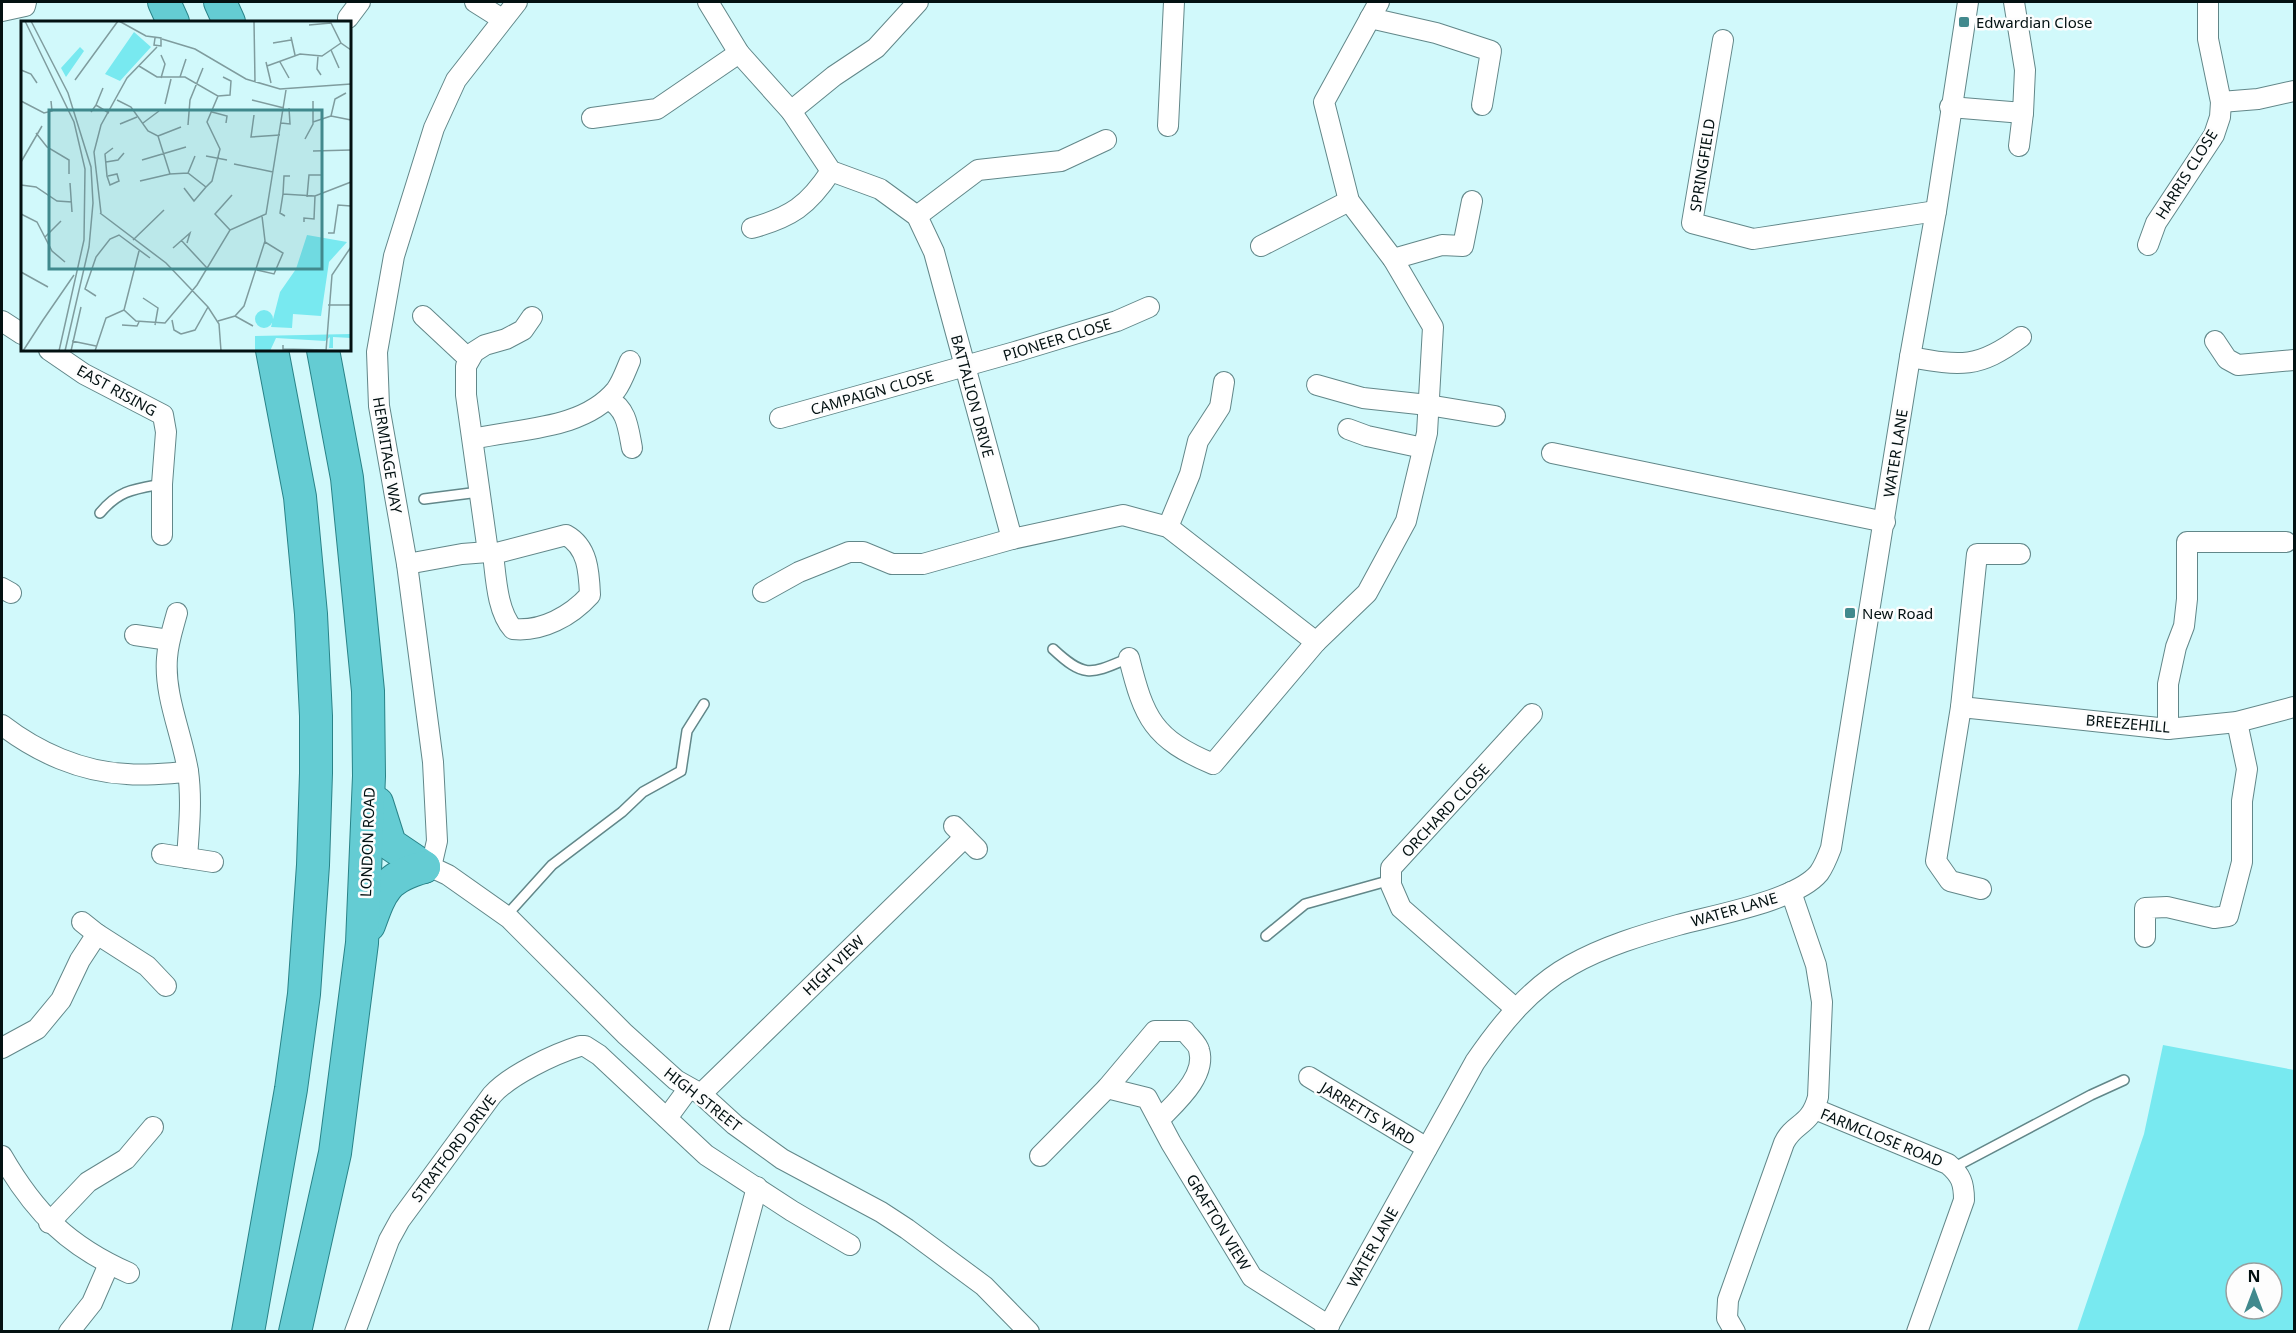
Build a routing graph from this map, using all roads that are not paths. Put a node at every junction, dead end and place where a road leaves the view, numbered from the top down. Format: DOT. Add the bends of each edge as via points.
graph roads {
  1 [pos="164,2"];
  2 [pos="220,2"];
  3 [pos="475,2"];
  4 [pos="517,2"];
  5 [pos="708,2"];
  6 [pos="918,2"];
  7 [pos="1174,2"];
  8 [pos="1968,2"];
  9 [pos="2014,2"];
  10 [pos="2208,2"];
  11 [pos="28,10"];
  12 [pos="1375,10"];
  13 [pos="2,11"];
  14 [pos="502,19"];
  15 [pos="173,21"];
  16 [pos="229,21"];
  17 [pos="1723,40"];
  18 [pos="739,53"];
  19 [pos="2295,91"];
  20 [pos="2221,102"];
  21 [pos="1482,105"];
  22 [pos="1950,107"];
  23 [pos="791,111"];
  24 [pos="2023,113"];
  25 [pos="592,118"];
  26 [pos="1168,126"];
  27 [pos="1106,140"];
  28 [pos="2019,146"];
  29 [pos="831,171"];
  30 [pos="1349,201"];
  31 [pos="1472,201"];
  32 [pos="1936,211"];
  33 [pos="917,216"];
  34 [pos="752,228"];
  35 [pos="2148,245"];
  36 [pos="1261,246"];
  37 [pos="1393,259"];
  38 [pos="1149,307"];
  39 [pos="423,316"];
  40 [pos="532,317"];
  41 [pos="2,321"];
  42 [pos="21,333"];
  43 [pos="2021,337"];
  44 [pos="2215,341"];
  45 [pos="272,351"];
  46 [pos="323,351"];
  47 [pos="58,352"];
  48 [pos="1910,357"];
  49 [pos="469,359"];
  50 [pos="2295,360"];
  51 [pos="630,361"];
  52 [pos="964,366"];
  53 [pos="1224,382"];
  54 [pos="1317,385"];
  55 [pos="608,399"];
  56 [pos="1428,405"];
  57 [pos="1495,416"];
  58 [pos="780,418"];
  59 [pos="1348,429"];
  60 [pos="473,439"];
  61 [pos="632,448"];
  62 [pos="1423,448"];
  63 [pos="1552,453"];
  64 [pos="162,484"];
  65 [pos="479,492"];
  66 [pos="424,499"];
  67 [pos="100,513"];
  68 [pos="1885,522"];
  69 [pos="1168,527"];
  70 [pos="162,535"];
  71 [pos="1012,539"];
  72 [pos="2286,542"];
  73 [pos="490,553"];
  74 [pos="2020,554"];
  75 [pos="407,564"];
  76 [pos="763,592"];
  77 [pos="177,613"];
  78 [pos="135,635"];
  79 [pos="169,640"];
  80 [pos="1316,642"];
  81 [pos="1053,649"];
  82 [pos="1129,657"];
  83 [pos="704,704"];
  84 [pos="1960,707"];
  85 [pos="2295,707"];
  86 [pos="1532,714"];
  87 [pos="2238,722"];
  88 [pos="2,725"];
  89 [pos="2168,729"];
  90 [pos="188,772"];
  91 [pos="369,776"];
  92 [pos="965,838"];
  93 [pos="162,854"];
  94 [pos="188,858"];
  95 [pos="213,862"];
  96 [pos="428,867"];
  97 [pos="1391,880"];
  98 [pos="1981,889"];
  99 [pos="1791,891"];
  100 [pos="506,916"];
  101 [pos="1266,936"];
  102 [pos="2145,937"];
  103 [pos="362,943"];
  104 [pos="166,986"];
  105 [pos="1516,1010"];
  106 [pos="2,1048"];
  107 [pos="1309,1077"];
  108 [pos="2124,1080"];
  109 [pos="1107,1088"];
  110 [pos="695,1091"];
  111 [pos="1815,1109"];
  112 [pos="667,1118"];
  113 [pos="1159,1120"];
  114 [pos="153,1127"];
  115 [pos="1427,1148"];
  116 [pos="2,1156"];
  117 [pos="1040,1156"];
  118 [pos="278,1163"];
  119 [pos="1953,1168"];
  120 [pos="757,1187"];
  121 [pos="49,1223"];
  122 [pos="850,1245"];
  123 [pos="109,1264"];
  124 [pos="129,1273"];
  125 [pos="1327,1329"];
  126 [pos="69,1332"];
  127 [pos="226,1332"];
  128 [pos="248,1332"];
  129 [pos="295,1332"];
  130 [pos="356,1332"];
  131 [pos="718,1332"];
  132 [pos="1029,1332"];
  133 [pos="1735,1332"];
  134 [pos="1917,1332"];
  1 -- 15 [label="highway"];
  2 -- 16 [label="highway"];
  3 -- 14 [label="street"];
  4 -- 14 [label="street, HERMITAGE WAY"];
  5 -- 18 [label="street"];
  6 -- 23 [label="street" via="876,48"];
  7 -- 26 [label="street"];
  8 -- 22 [label="street, WATER LANE"];
  9 -- 24 [label="street" via="2025,70"];
  10 -- 20 [label="street, HARRIS CLOSE" via="2208,39"];
  11 -- 13 [label="street"];
  12 -- 21 [label="street" via="1491,51"];
  12 -- 30 [label="street" via="1324,102"];
  14 -- 75 [label="street, HERMITAGE WAY" via="456,80 434,128 397,246 381,320 377,352 379,406"];
  17 -- 32 [label="street, SPRINGFIELD" via="1692,224 1754,240"];
  18 -- 23 [label="street"];
  18 -- 25 [label="street" via="657,109"];
  19 -- 20 [label="street"];
  20 -- 35 [label="street, HARRIS CLOSE" via="2214,135 2156,223"];
  22 -- 24 [label="street"];
  22 -- 32 [label="street, WATER LANE"];
  23 -- 29 [label="street"];
  24 -- 28 [label="street"];
  27 -- 33 [label="street" via="1061,161 978,170"];
  29 -- 33 [label="street, BATTALION DRIVE" via="880,189"];
  29 -- 34 [label="street" via="801,207 780,220"];
  30 -- 36 [label="street"];
  30 -- 37 [label="street"];
  31 -- 37 [label="street" via="1463,246 1442,245"];
  32 -- 48 [label="street, WATER LANE"];
  33 -- 52 [label="street, BATTALION DRIVE" via="934,252"];
  37 -- 56 [label="street" via="1433,327"];
  38 -- 52 [label="street, PIONEER CLOSE" via="1118,321"];
  39 -- 49 [label="street"];
  40 -- 49 [label="street" via="523,330 485,345"];
  41 -- 42 [label="street"];
  43 -- 48 [label="street" via="1985,359 1966,364"];
  44 -- 50 [label="street" via="2228,359 2238,365"];
  45 -- 118 [label="highway" via="300,497 316,716 309,942"];
  46 -- 91 [label="highway, LONDON ROAD" via="347,478 368,692"];
  47 -- 64 [label="street, EAST RISING" via="84,374 163,415 166,432"];
  48 -- 68 [label="street, WATER LANE"];
  49 -- 60 [label="street" via="466,395"];
  51 -- 55 [label="street" via="618,388"];
  52 -- 58 [label="street, CAMPAIGN CLOSE"];
  52 -- 71 [label="street, BATTALION DRIVE"];
  53 -- 69 [label="street" via="1220,406 1198,441 1190,474"];
  54 -- 56 [label="street" via="1364,398"];
  55 -- 60 [label="street" via="576,418"];
  55 -- 61 [label="street" via="625,414"];
  56 -- 57 [label="street"];
  56 -- 62 [label="street"];
  59 -- 62 [label="street"];
  60 -- 65 [label="street"];
  62 -- 80 [label="street" via="1406,521 1367,593"];
  63 -- 68 [label="street"];
  64 -- 67 [label="lane" via="130,490 111,499"];
  64 -- 70 [label="street, EAST RISING"];
  65 -- 66 [label="lane"];
  65 -- 73 [label="street"];
  68 -- 99 [label="street, WATER LANE" via="1831,848 1819,873"];
  69 -- 71 [label="street" via="1123,515"];
  69 -- 80 [label="street"];
  71 -- 76 [label="street" via="923,564 892,564 863,552 849,552"];
  72 -- 89 [label="street" via="2187,542 2187,599 2168,684"];
  73 -- 73 [label="street" via="507,622 513,629 543,626 578,608 590,595 582,549 566,535"];
  73 -- 75 [label="street"];
  74 -- 84 [label="street" via="1977,554"];
  75 -- 96 [label="street, HERMITAGE WAY" via="433,762 436,841"];
  77 -- 79 [label="street"];
  78 -- 79 [label="street"];
  79 -- 90 [label="street" via="169,691"];
  80 -- 82 [label="street" via="1213,764 1185,753 1164,737 1138,695"];
  81 -- 82 [label="lane" via="1071,666 1089,672"];
  83 -- 100 [label="lane" via="687,731 681,771 643,792 552,865"];
  84 -- 89 [label="street, BREEZEHILL"];
  84 -- 98 [label="street" via="1936,861 1950,881"];
  85 -- 87 [label="street, BREEZEHILL"];
  86 -- 97 [label="street, ORCHARD CLOSE" via="1391,868"];
  87 -- 89 [label="street, BREEZEHILL"];
  87 -- 102 [label="street" via="2247,769 2241,813 2242,862 2228,916 2214,918 2167,907 2145,908"];
  88 -- 90 [label="street" via="62,760 90,769 127,774"];
  90 -- 94 [label="street"];
  91 -- 96 [label="highway" via="390,844"];
  91 -- 103 [label="highway, LONDON ROAD"];
  92 -- 110 [label="street, HIGH VIEW"];
  93 -- 94 [label="street"];
  94 -- 95 [label="street"];
  96 -- 100 [label="street, HIGH STREET" via="448,875"];
  96 -- 103 [label="highway" via="406,872 391,881 379,898"];
  97 -- 101 [label="lane" via="1305,904"];
  97 -- 105 [label="street" via="1401,908"];
  99 -- 105 [label="street, WATER LANE" via="1600,950 1570,965"];
  99 -- 111 [label="street, FARMCLOSE ROAD" via="1816,965 1822,1002"];
  100 -- 110 [label="street, HIGH STREET" via="625,1034 676,1080"];
  103 -- 129 [label="highway, LONDON ROAD" via="335,1153"];
  104 -- 106 [label="street" via="147,966 90,928 61,1000 37,1029"];
  105 -- 115 [label="street, WATER LANE" via="1475,1062"];
  107 -- 115 [label="street, JARRETTS YARD"];
  108 -- 119 [label="lane"];
  109 -- 113 [label="street, GRAFTON VIEW" via="1147,1098"];
  109 -- 113 [label="street" via="1155,1031 1185,1031 1199,1049 1200,1066 1186,1092"];
  109 -- 117 [label="street"];
  110 -- 112 [label="street"];
  110 -- 132 [label="street, HIGH STREET" via="782,1159 907,1229 984,1286"];
  111 -- 119 [label="street, FARMCLOSE ROAD"];
  111 -- 133 [label="street, FARMCLOSE ROAD" via="1808,1120 1788,1135 1748,1244 1726,1310 1726,1318"];
  112 -- 120 [label="street, STRATFORD DRIVE" via="706,1155"];
  112 -- 130 [label="street, STRATFORD DRIVE" via="599,1055 585,1047 573,1048 508,1080 492,1095 400,1220"];
  113 -- 125 [label="street, GRAFTON VIEW" via="1252,1277"];
  114 -- 121 [label="street" via="126,1159 88,1182"];
  115 -- 125 [label="street, WATER LANE"];
  116 -- 121 [label="street" via="20,1187"];
  118 -- 127 [label="highway"];
  118 -- 128 [label="highway"];
  119 -- 134 [label="street, FARMCLOSE ROAD" via="1964,1185 1964,1200"];
  120 -- 122 [label="street, STRATFORD DRIVE"];
  120 -- 131 [label="street"];
  121 -- 123 [label="street"];
  123 -- 124 [label="street"];
  123 -- 126 [label="street" via="92,1303"];
}
